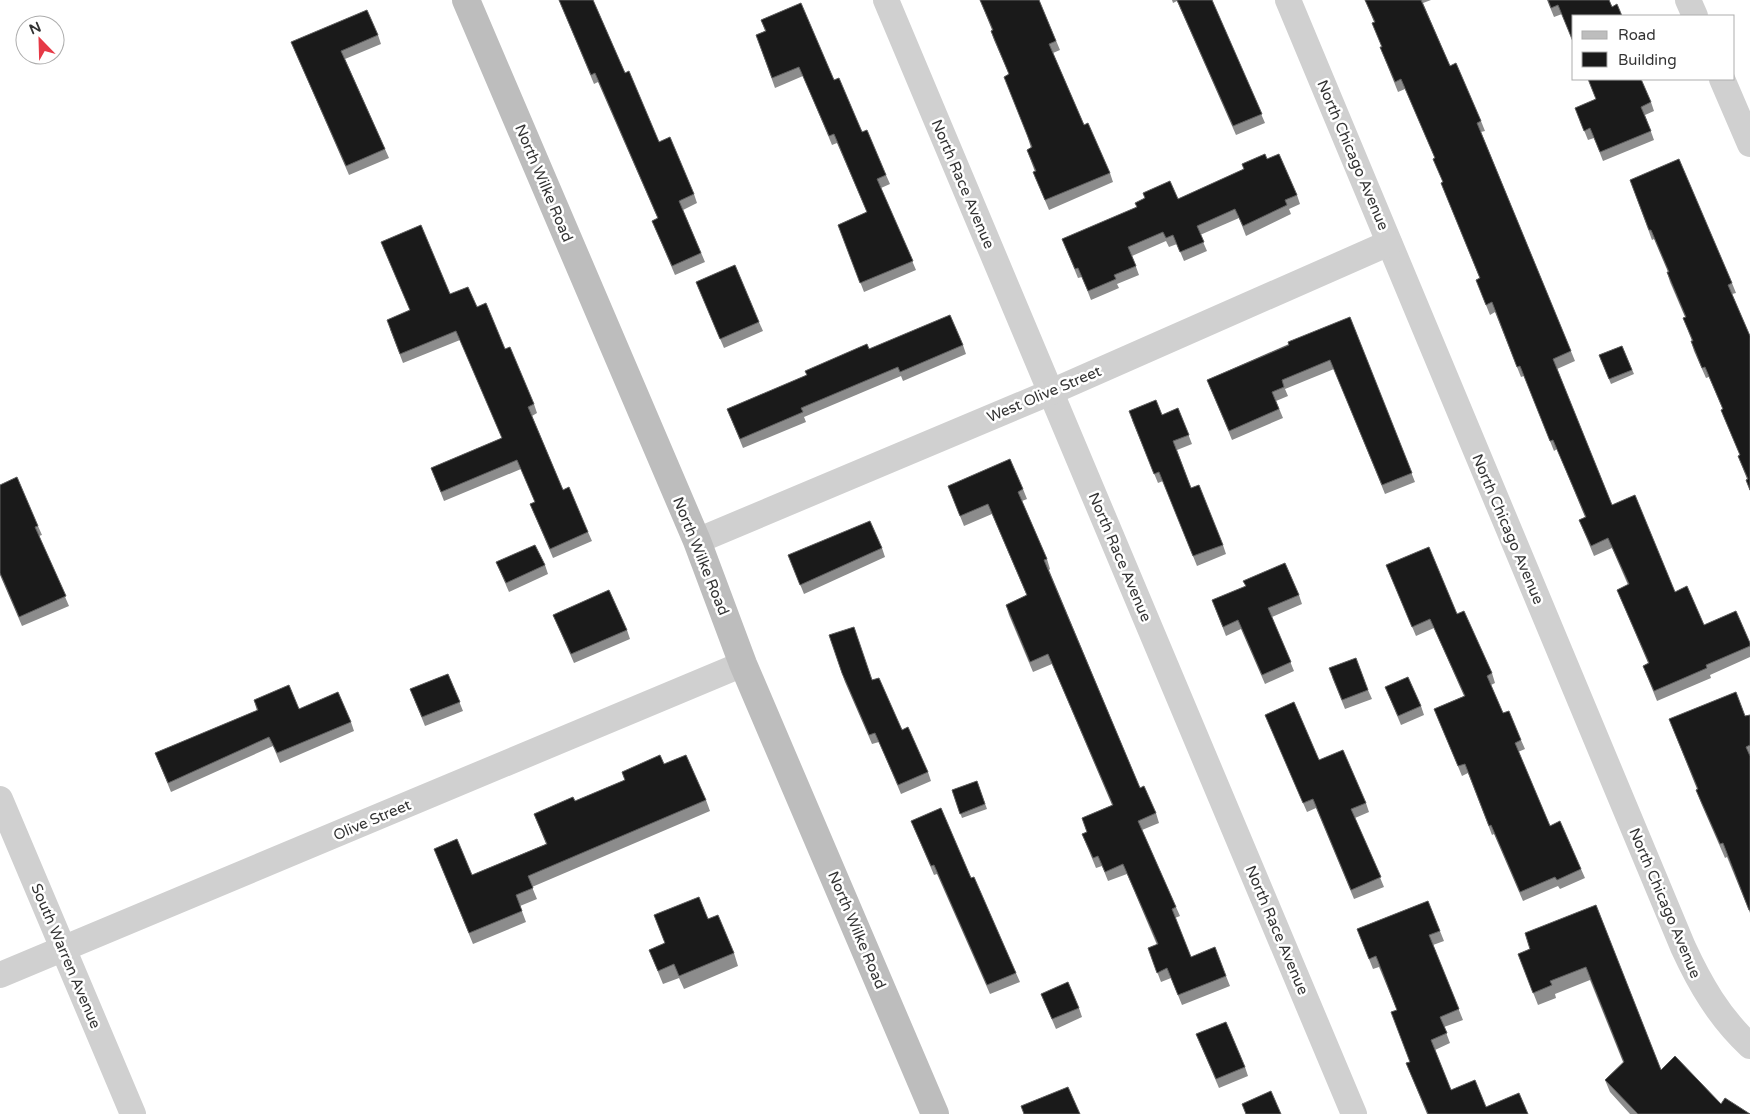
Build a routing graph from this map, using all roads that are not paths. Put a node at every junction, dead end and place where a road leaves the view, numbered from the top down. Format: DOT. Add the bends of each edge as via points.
graph roads {
  1 [pos="466,0"];
  2 [pos="886,0"];
  3 [pos="1288,0"];
  4 [pos="1688,0"];
  5 [pos="1695,15"];
  6 [pos="1722,80"];
  7 [pos="1750,144"];
  8 [pos="1389,243"];
  9 [pos="1051,392"];
  10 [pos="697,541"];
  11 [pos="743,664"];
  12 [pos="0,799"];
  13 [pos="63,949"];
  14 [pos="0,975"];
  15 [pos="1750,1046"];
  16 [pos="133,1114"];
  17 [pos="934,1114"];
  18 [pos="1354,1114"];
  1 -- 10 [label="street, North Wilke Road"];
  2 -- 9 [label="street, North Race Avenue"];
  3 -- 8 [label="street, North Chicago Avenue"];
  4 -- 5 [label="street"];
  6 -- 7 [label="street"];
  8 -- 9 [label="street, West Olive Street"];
  8 -- 15 [label="street, North Chicago Avenue" via="1683,946 1702,988 1716,1009"];
  9 -- 10 [label="street, West Olive Street"];
  9 -- 18 [label="street, North Race Avenue"];
  10 -- 11 [label="street, North Wilke Road"];
  11 -- 13 [label="street, Olive Street"];
  11 -- 17 [label="street, North Wilke Road"];
  12 -- 13 [label="street, South Warren Avenue"];
  13 -- 14 [label="street, Olive Street"];
  13 -- 16 [label="street, South Warren Avenue"];
}
